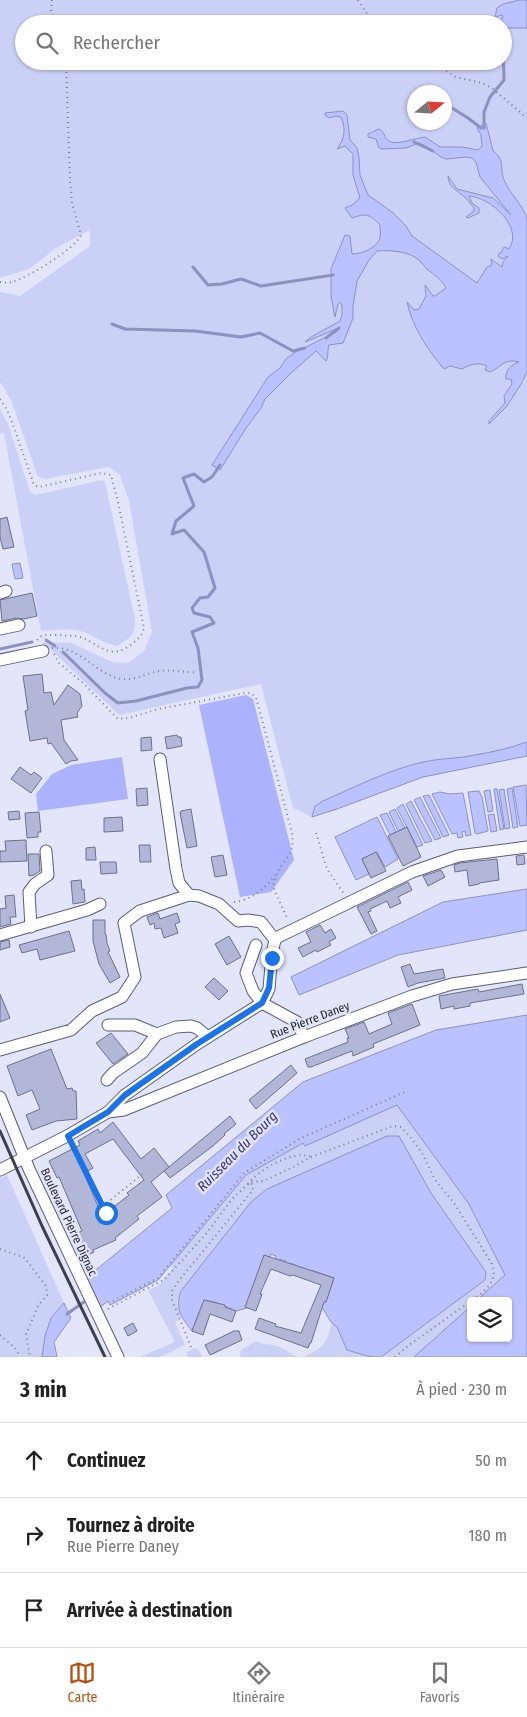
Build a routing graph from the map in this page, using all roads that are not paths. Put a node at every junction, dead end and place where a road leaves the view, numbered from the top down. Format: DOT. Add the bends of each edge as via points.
graph roads {
  1 [pos="19,625"];
  2 [pos="0,629"];
  3 [pos="43,651"];
  4 [pos="0,660"];
  5 [pos="160,759"];
  6 [pos="527,847"];
  7 [pos="46,852"];
  8 [pos="189,895"];
  9 [pos="100,904"];
  10 [pos="31,927"];
  11 [pos="0,935"];
  12 [pos="275,940"];
  13 [pos="256,945"];
  14 [pos="527,973"];
  15 [pos="262,1003"];
  16 [pos="108,1024"];
  17 [pos="157,1034"];
  18 [pos="208,1037"];
  19 [pos="304,1037"];
  20 [pos="0,1050"];
  21 [pos="107,1080"];
  22 [pos="0,1097"];
  23 [pos="108,1112"];
  24 [pos="24,1159"];
  25 [pos="0,1170"];
  26 [pos="118,1357"];
  1 -- 2 [label="street"];
  3 -- 4 [label="street"];
  5 -- 8 [label="street" via="176,869 179,883"];
  6 -- 12 [label="street" via="458,856 412,872"];
  7 -- 10 [label="street" via="48,875 29,892"];
  8 -- 12 [label="street" via="219,904 238,922 261,922"];
  8 -- 20 [label="street" via="140,910 124,922 135,977 122,997 92,1011 71,1030"];
  9 -- 10 [label="street"];
  10 -- 11 [label="street"];
  12 -- 15 [label="street" via="269,988"];
  13 -- 15 [label="street" via="246,973"];
  14 -- 19 [label="street, Rue Pierre Daney" via="452,984"];
  15 -- 18 [label="street, Rue Pierre Daney"];
  15 -- 19 [label="street" via="297,1022"];
  16 -- 17 [label="street" via="135,1025"];
  17 -- 18 [label="street" via="176,1026 190,1026"];
  17 -- 21 [label="street" via="142,1052"];
  18 -- 23 [label="street, Rue Pierre Daney" via="125,1095"];
  19 -- 23 [label="street, Rue Pierre Daney" via="124,1110"];
  22 -- 24 [label="street, Boulevard Pierre Dignac"];
  23 -- 24 [label="street, Rue Pierre Daney"];
  24 -- 25 [label="street, Rue Pierre Daney"];
  24 -- 26 [label="street, Boulevard Pierre Dignac"];
}
